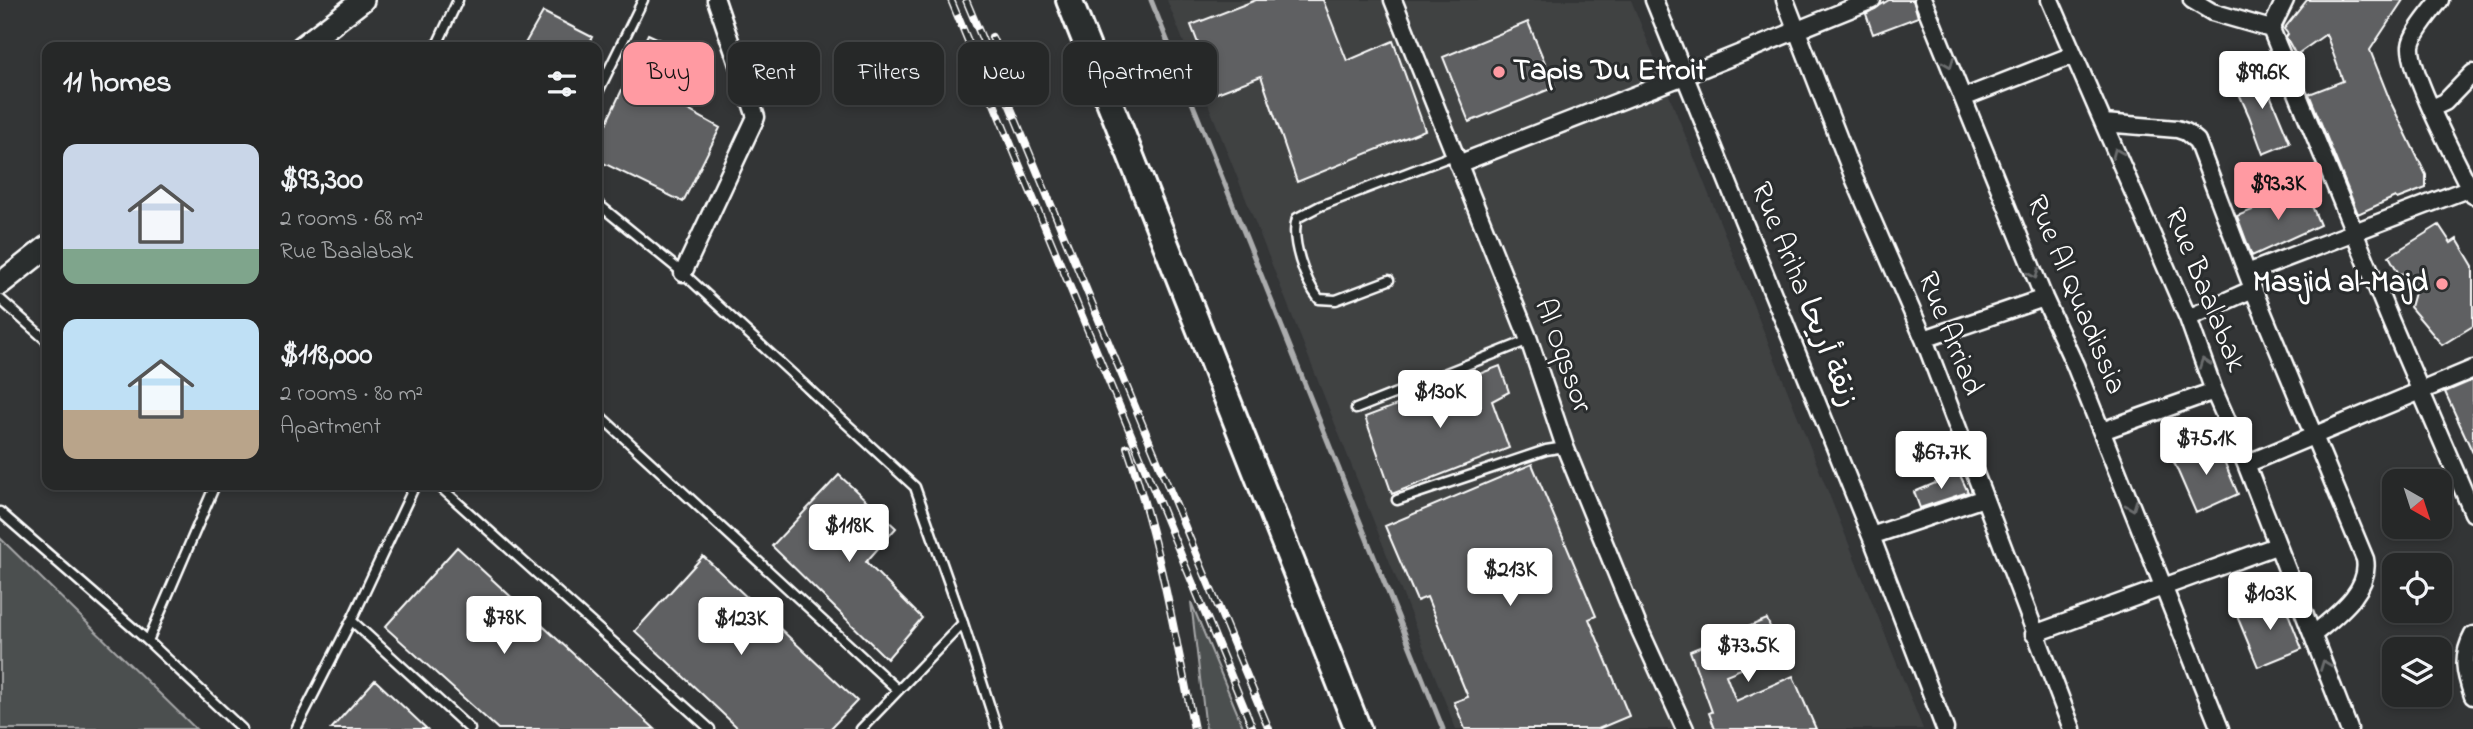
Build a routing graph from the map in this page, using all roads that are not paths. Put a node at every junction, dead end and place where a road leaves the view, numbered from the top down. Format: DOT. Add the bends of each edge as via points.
graph roads {
  1 [pos="363,0"];
  2 [pos="458,0"];
  3 [pos="643,0"];
  4 [pos="716,0"];
  5 [pos="1069,0"];
  6 [pos="1393,0"];
  7 [pos="1654,0"];
  8 [pos="1785,0"];
  9 [pos="1872,0"];
  10 [pos="1923,0"];
  11 [pos="2050,0"];
  12 [pos="2192,0"];
  13 [pos="2285,0"];
  14 [pos="2440,0"];
  15 [pos="2271,29"];
  16 [pos="1797,31"];
  17 [pos="308,42"];
  18 [pos="438,42"];
  19 [pos="2073,55"];
  20 [pos="2473,73"];
  21 [pos="1684,76"];
  22 [pos="602,84"];
  23 [pos="1963,98"];
  24 [pos="2432,108"];
  25 [pos="2104,123"];
  26 [pos="1456,159"];
  27 [pos="2471,191"];
  28 [pos="602,207"];
  29 [pos="2356,233"];
  30 [pos="42,251"];
  31 [pos="684,272"];
  32 [pos="2247,273"];
  33 [pos="1389,280"];
  34 [pos="0,284"];
  35 [pos="2253,289"];
  36 [pos="2044,298"];
  37 [pos="0,299"];
  38 [pos="2188,318"];
  39 [pos="42,337"];
  40 [pos="1924,339"];
  41 [pos="1529,340"];
  42 [pos="2473,369"];
  43 [pos="2214,391"];
  44 [pos="2421,392"];
  45 [pos="1356,409"];
  46 [pos="602,418"];
  47 [pos="2102,431"];
  48 [pos="2313,436"];
  49 [pos="1565,447"];
  50 [pos="2246,464"];
  51 [pos="210,490"];
  52 [pos="413,490"];
  53 [pos="444,490"];
  54 [pos="1984,498"];
  55 [pos="1397,500"];
  56 [pos="0,512"];
  57 [pos="2473,513"];
  58 [pos="1871,536"];
  59 [pos="2276,546"];
  60 [pos="2163,587"];
  61 [pos="352,621"];
  62 [pos="963,623"];
  63 [pos="2034,634"];
  64 [pos="2313,635"];
  65 [pos="2473,635"];
  66 [pos="148,641"];
  67 [pos="898,690"];
  68 [pos="2473,696"];
  69 [pos="242,729"];
  70 [pos="296,729"];
  71 [pos="470,729"];
  72 [pos="710,729"];
  73 [pos="861,729"];
  74 [pos="997,729"];
  75 [pos="1358,729"];
  76 [pos="1684,729"];
  77 [pos="1945,729"];
  78 [pos="2072,729"];
  79 [pos="2220,729"];
  80 [pos="2349,729"];
  1 -- 17 [label="street"];
  2 -- 18 [label="lane"];
  3 -- 22 [label="lane"];
  4 -- 31 [label="street" via="756,117"];
  5 -- 75 [label="main road"];
  6 -- 26 [label="street, Al Oqssor"];
  7 -- 21 [label="street, Rue Ariha زنقة أريحا"];
  8 -- 16 [label="street, Rue Arriad"];
  9 -- 16 [label="street"];
  10 -- 23 [label="street, Rue Al Quadissia, one-way"];
  11 -- 19 [label="street, Rue Baalabak"];
  12 -- 15 [label="street" via="2212,12"];
  13 -- 15 [label="street"];
  14 -- 24 [label="street" via="2411,46"];
  15 -- 29 [label="street"];
  16 -- 21 [label="street"];
  16 -- 40 [label="street, Rue Arriad"];
  19 -- 23 [label="street"];
  19 -- 25 [label="street, Rue Baalabak"];
  20 -- 24 [label="street" via="2445,102"];
  21 -- 26 [label="street"];
  21 -- 58 [label="street, Rue Ariha زنقة أريحا"];
  23 -- 36 [label="street, Rue Al Quadissia, one-way"];
  24 -- 27 [label="street"];
  25 -- 32 [label="street, Rue Baalabak" via="2177,128 2197,141"];
  38 -- 25 [label="street, Rue Baalabak, one-way"];
  26 -- 33 [label="lane" via="1297,218 1295,239 1319,299 1336,300"];
  26 -- 41 [label="street, Al Oqssor"];
  27 -- 29 [label="street"];
  28 -- 31 [label="lane"];
  29 -- 32 [label="street"];
  29 -- 44 [label="street"];
  30 -- 34 [label="street"];
  31 -- 62 [label="lane" via="915,487"];
  32 -- 35 [label="street, Rue Baalabak"];
  35 -- 38 [label="street"];
  35 -- 48 [label="street, Rue Baalabak"];
  36 -- 40 [label="street"];
  36 -- 47 [label="street, Rue Al Quadissia"];
  37 -- 39 [label="lane"];
  43 -- 38 [label="street, Rue Baalabak, one-way"];
  40 -- 54 [label="street, Rue Arriad"];
  41 -- 45 [label="lane"];
  41 -- 49 [label="street, Al Oqssor"];
  42 -- 44 [label="street"];
  43 -- 47 [label="street"];
  43 -- 50 [label="street, Rue Baalabak"];
  44 -- 48 [label="street"];
  44 -- 57 [label="street"];
  46 -- 67 [label="lane"];
  47 -- 60 [label="street, Rue Al Quadissia, one-way"];
  48 -- 50 [label="street"];
  48 -- 64 [label="street, Rue Baalabak" via="2367,568 2353,597"];
  49 -- 55 [label="lane"];
  49 -- 76 [label="street, Al Oqssor"];
  50 -- 59 [label="street, Rue Baalabak"];
  51 -- 66 [label="lane"];
  52 -- 61 [label="lane"];
  53 -- 72 [label="lane"];
  54 -- 58 [label="street"];
  54 -- 63 [label="street, Rue Arriad"];
  56 -- 66 [label="lane"];
  58 -- 77 [label="street, Rue Ariha زنقة أريحا"];
  59 -- 60 [label="street"];
  59 -- 64 [label="street, Rue Baalabak"];
  60 -- 63 [label="street"];
  60 -- 79 [label="street, Rue Al Quadissia"];
  61 -- 70 [label="lane"];
  61 -- 71 [label="lane"];
  62 -- 67 [label="lane"];
  62 -- 74 [label="lane"];
  63 -- 78 [label="street, Rue Arriad"];
  80 -- 64 [label="street, Rue Baalabak, one-way"];
  65 -- 68 [label="street" via="2464,658"];
  66 -- 69 [label="lane"];
  67 -- 73 [label="lane"];
}
